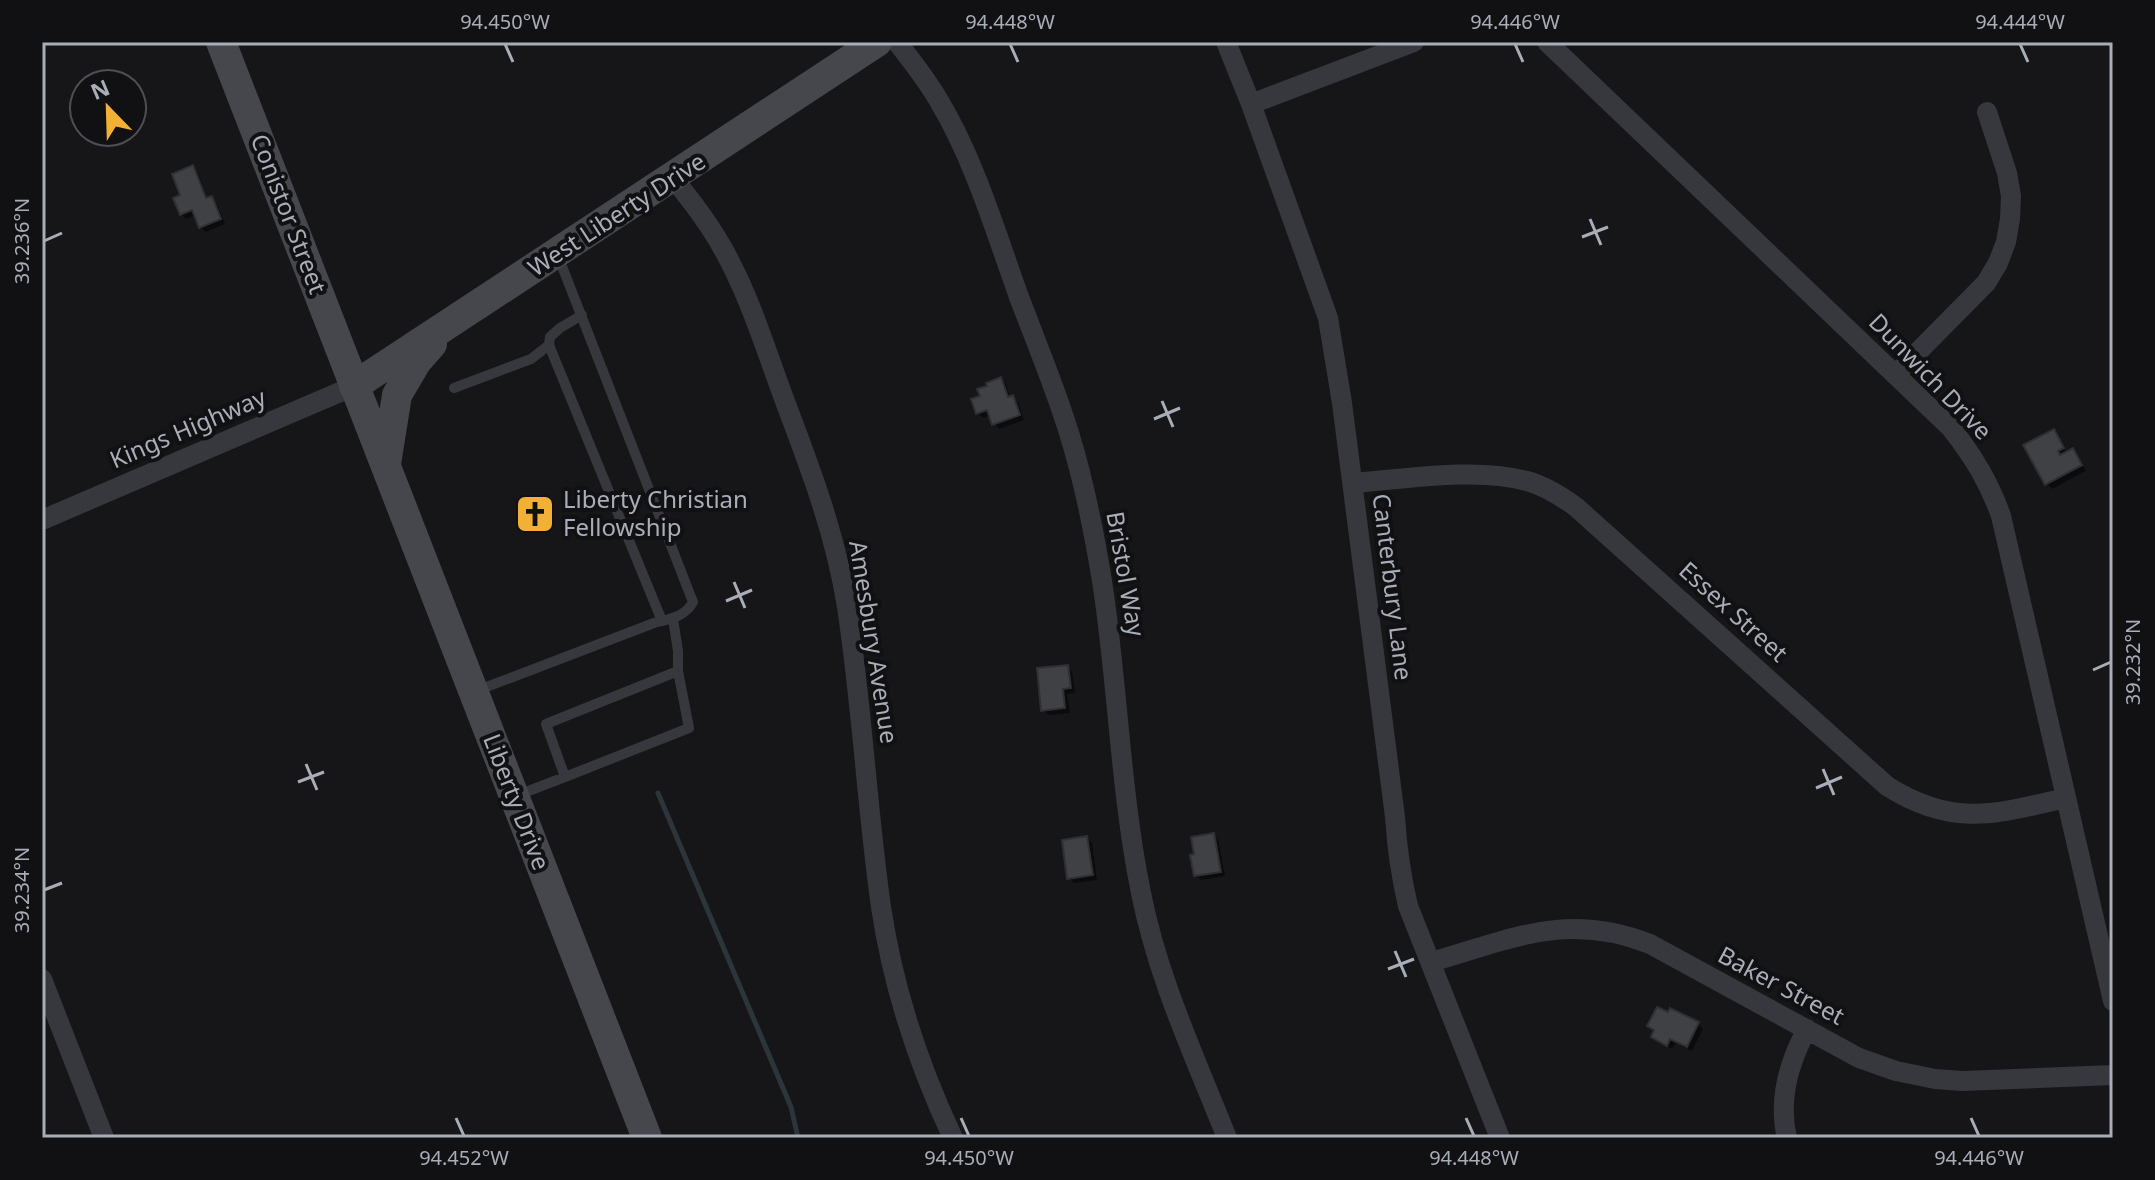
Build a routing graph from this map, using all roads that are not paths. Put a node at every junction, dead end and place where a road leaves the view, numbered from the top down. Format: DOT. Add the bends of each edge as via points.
graph roads {
  1 [pos="221,42"];
  2 [pos="877,42"];
  3 [pos="897,42"];
  4 [pos="1226,42"];
  5 [pos="1414,42"];
  6 [pos="1547,42"];
  7 [pos="1251,104"];
  8 [pos="1987,112"];
  9 [pos="673,178"];
  10 [pos="557,254"];
  11 [pos="582,315"];
  12 [pos="450,325"];
  13 [pos="549,345"];
  14 [pos="1895,375"];
  15 [pos="354,386"];
  16 [pos="454,388"];
  17 [pos="386,466"];
  18 [pos="1353,483"];
  19 [pos="42,520"];
  20 [pos="667,620"];
  21 [pos="678,671"];
  22 [pos="474,692"];
  23 [pos="565,777"];
  24 [pos="514,796"];
  25 [pos="2066,798"];
  26 [pos="1431,962"];
  27 [pos="42,979"];
  28 [pos="2113,1001"];
  29 [pos="1807,1029"];
  30 [pos="2113,1075"];
  31 [pos="104,1138"];
  32 [pos="647,1138"];
  33 [pos="953,1138"];
  34 [pos="1227,1138"];
  35 [pos="1500,1138"];
  36 [pos="1787,1138"];
  1 -- 15 [label="main road, Conistor Street"];
  2 -- 9 [label="main road, West Liberty Drive"];
  3 -- 34 [label="street, Bristol Way" via="940,102 960,142 1069,433 1101,577 1141,895 1177,1016"];
  4 -- 7 [label="street, Canterbury Lane"];
  5 -- 7 [label="street"];
  6 -- 14 [label="street, Dunwich Drive"];
  7 -- 18 [label="street, Canterbury Lane" via="1328,318"];
  8 -- 14 [label="street" via="2011,196 2006,242 1986,283"];
  9 -- 10 [label="main road, West Liberty Drive"];
  9 -- 33 [label="street, Amesbury Avenue" via="698,209 742,287 816,482 846,603 890,955 926,1074"];
  10 -- 11 [label="lane"];
  10 -- 12 [label="main road, West Liberty Drive"];
  11 -- 13 [label="lane" via="550,337"];
  11 -- 20 [label="lane" via="693,602 688,611"];
  12 -- 15 [label="main road, West Liberty Drive"];
  12 -- 17 [label="main road" via="417,361 397,395"];
  13 -- 16 [label="lane" via="531,359"];
  13 -- 20 [label="lane"];
  14 -- 25 [label="street, Dunwich Drive" via="1951,428 1994,495"];
  15 -- 17 [label="main road, Liberty Drive"];
  15 -- 19 [label="street, Kings Highway"];
  17 -- 22 [label="main road, Liberty Drive"];
  18 -- 25 [label="street, Essex Street" via="1477,474 1530,482 1554,492 1908,799 1943,811 1979,815"];
  18 -- 26 [label="street, Canterbury Lane" via="1401,877"];
  20 -- 21 [label="lane" via="678,651"];
  20 -- 22 [label="lane"];
  21 -- 23 [label="lane" via="689,728"];
  21 -- 23 [label="lane" via="546,724"];
  22 -- 24 [label="main road, Liberty Drive"];
  23 -- 24 [label="lane"];
  24 -- 32 [label="main road, Liberty Drive"];
  25 -- 28 [label="street, Dunwich Drive"];
  26 -- 29 [label="street, Baker Street" via="1556,928 1604,930 1650,944"];
  26 -- 35 [label="street, Canterbury Lane"];
  27 -- 31 [label="street"];
  29 -- 30 [label="street, Baker Street" via="1859,1058 1935,1079"];
  29 -- 36 [label="street" via="1787,1077"];
}
